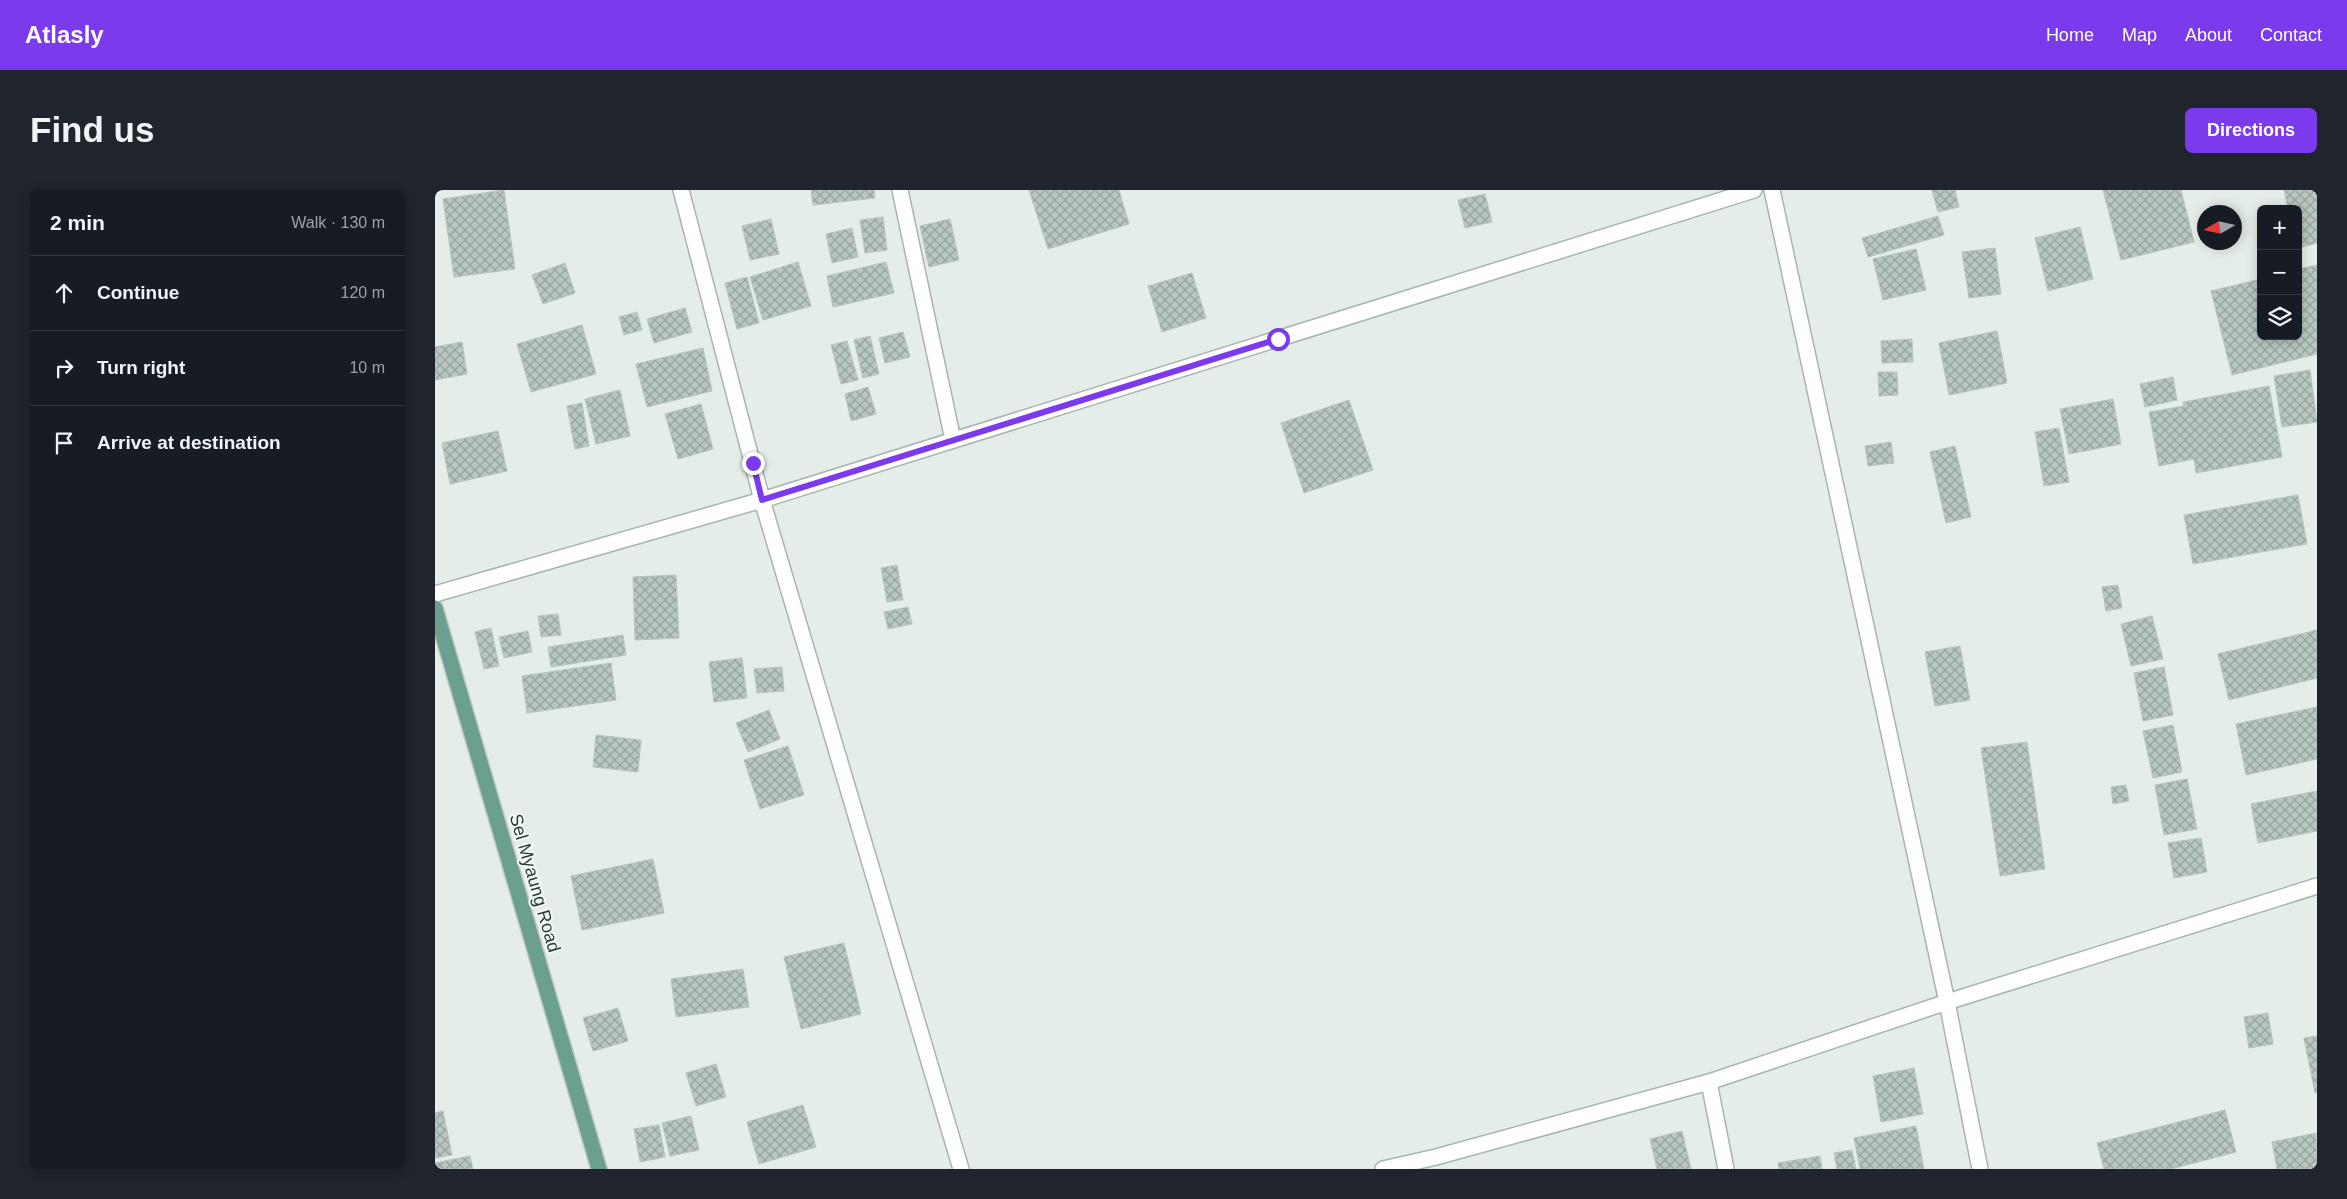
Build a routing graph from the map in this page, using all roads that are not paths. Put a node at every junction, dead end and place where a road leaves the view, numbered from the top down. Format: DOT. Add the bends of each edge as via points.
graph roads {
  1 [pos="681,190"];
  2 [pos="900,190"];
  3 [pos="1754,190"];
  4 [pos="1772,190"];
  5 [pos="953,440"];
  6 [pos="762,500"];
  7 [pos="435,594"];
  8 [pos="435,608"];
  9 [pos="2317,886"];
  10 [pos="1947,1002"];
  11 [pos="1709,1082"];
  12 [pos="1437,1163"];
  13 [pos="599,1169"];
  14 [pos="961,1169"];
  15 [pos="1383,1169"];
  16 [pos="1726,1169"];
  17 [pos="1980,1169"];
  1 -- 6 [label="street"];
  2 -- 5 [label="street"];
  3 -- 5 [label="street"];
  4 -- 10 [label="street"];
  5 -- 6 [label="street"];
  6 -- 7 [label="street"];
  6 -- 14 [label="street"];
  8 -- 13 [label="main road, Sel Myaung Road"];
  9 -- 10 [label="street"];
  10 -- 11 [label="street"];
  10 -- 17 [label="street"];
  11 -- 12 [label="street"];
  11 -- 16 [label="street"];
  12 -- 15 [label="street"];
}
